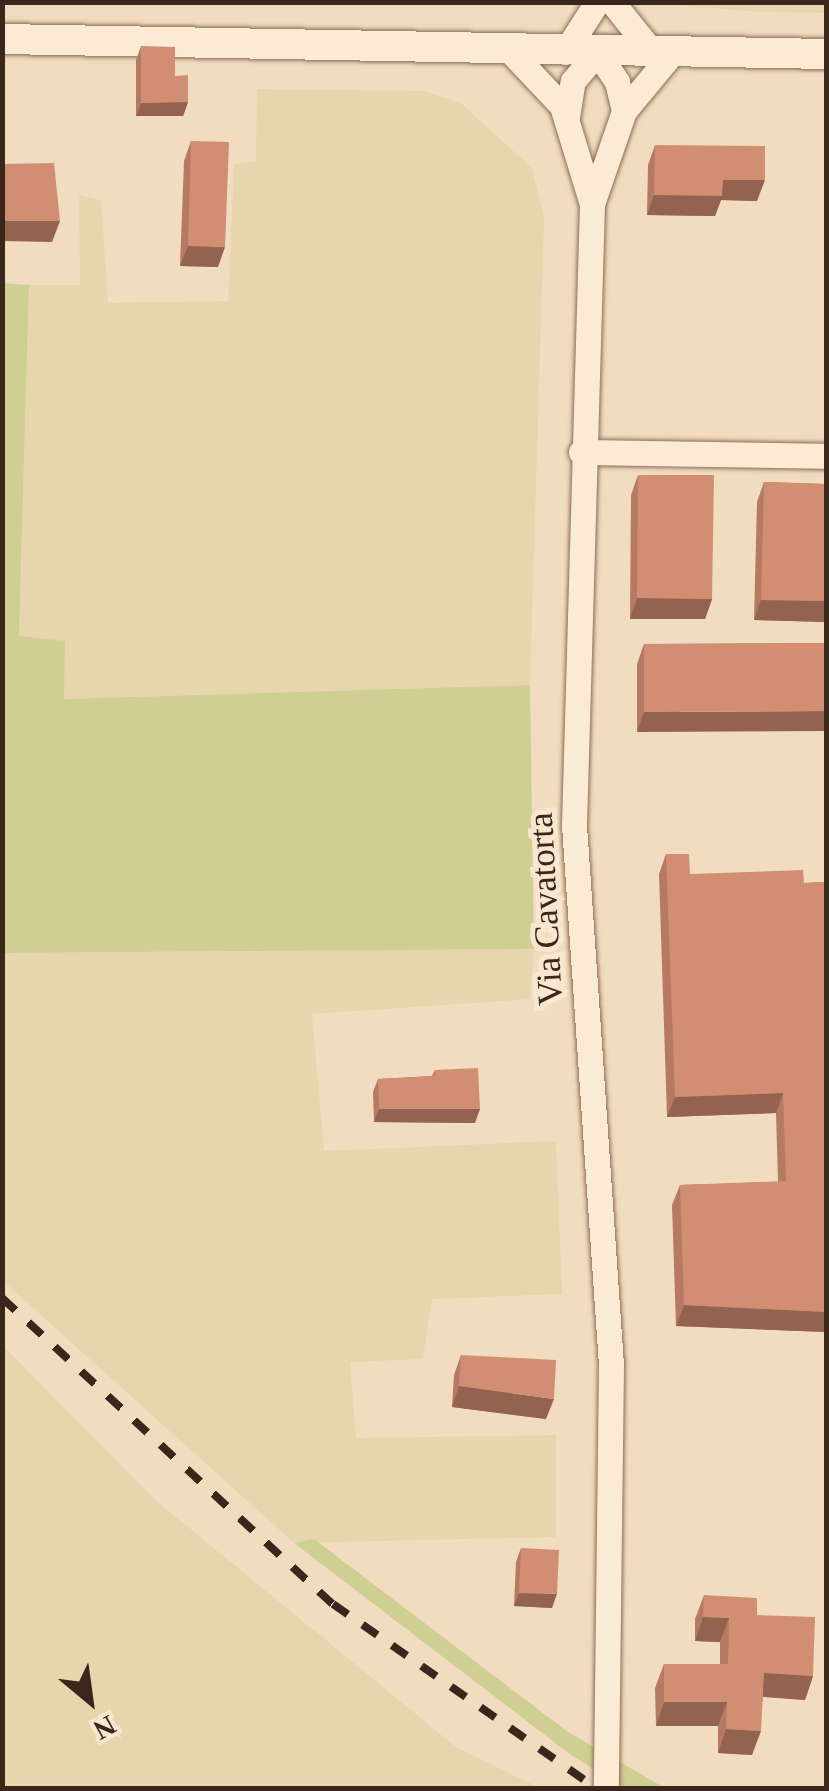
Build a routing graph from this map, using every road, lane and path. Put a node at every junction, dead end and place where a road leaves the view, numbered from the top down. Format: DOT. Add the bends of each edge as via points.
graph roads {
  1 [pos="598,2"];
  2 [pos="612,2"];
  3 [pos="2,39"];
  4 [pos="510,51"];
  5 [pos="565,52"];
  6 [pos="597,52"];
  7 [pos="662,53"];
  8 [pos="826,54"];
  9 [pos="624,111"];
  10 [pos="567,118"];
  11 [pos="592,204"];
  12 [pos="581,452"];
  13 [pos="826,456"];
  14 [pos="606,1788"];
  1 -- 5 [label="street"];
  2 -- 7 [label="street"];
  3 -- 4 [label="street"];
  4 -- 5 [label="street"];
  4 -- 10 [label="street, Via Cavatorta"];
  5 -- 6 [label="street"];
  6 -- 7 [label="street"];
  6 -- 9 [label="street" via="617,82"];
  6 -- 10 [label="street" via="573,81"];
  7 -- 8 [label="street"];
  7 -- 9 [label="street"];
  9 -- 11 [label="street"];
  10 -- 11 [label="street, Via Cavatorta"];
  11 -- 12 [label="street, Via Cavatorta"];
  12 -- 13 [label="street"];
  12 -- 14 [label="street, Via Cavatorta" via="574,826 612,1366"];
}
